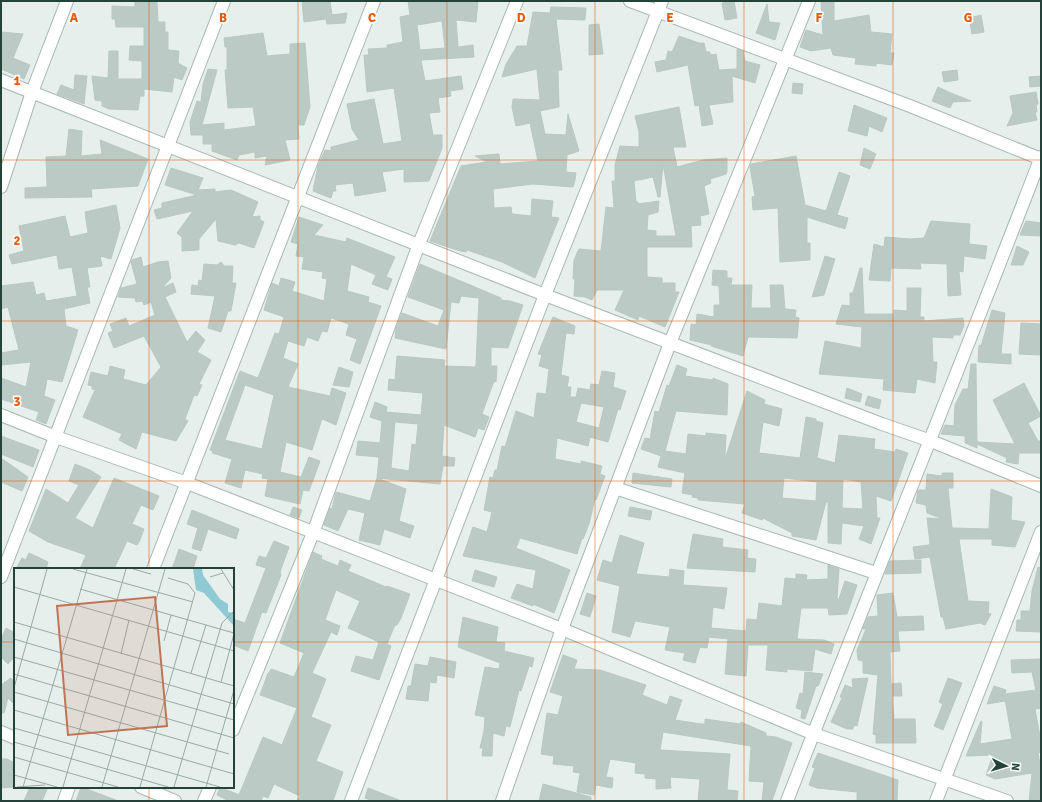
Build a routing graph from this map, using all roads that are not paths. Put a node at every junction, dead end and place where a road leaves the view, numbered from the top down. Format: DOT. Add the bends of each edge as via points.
graph roads {
  1 [pos="67,1"];
  2 [pos="224,1"];
  3 [pos="374,1"];
  4 [pos="517,1"];
  5 [pos="630,1"];
  6 [pos="809,1"];
  7 [pos="660,6"];
  8 [pos="786,59"];
  9 [pos="1,80"];
  10 [pos="32,92"];
  11 [pos="168,146"];
  12 [pos="1041,158"];
  13 [pos="1,187"];
  14 [pos="298,197"];
  15 [pos="419,244"];
  16 [pos="545,295"];
  17 [pos="670,343"];
  18 [pos="1,414"];
  19 [pos="56,437"];
  20 [pos="931,441"];
  21 [pos="187,483"];
  22 [pos="1041,486"];
  23 [pos="615,488"];
  24 [pos="1041,532"];
  25 [pos="313,533"];
  26 [pos="154,568"];
  27 [pos="876,573"];
  28 [pos="1,578"];
  29 [pos="436,581"];
  30 [pos="562,629"];
  31 [pos="234,728"];
  32 [pos="1,732"];
  33 [pos="814,734"];
  34 [pos="14,738"];
  35 [pos="945,779"];
  36 [pos="69,788"];
  37 [pos="143,788"];
  38 [pos="210,788"];
  39 [pos="64,801"];
  40 [pos="175,801"];
  41 [pos="204,801"];
  42 [pos="351,801"];
  43 [pos="502,801"];
  44 [pos="787,801"];
  45 [pos="936,801"];
  46 [pos="1007,801"];
  1 -- 10 [label="street"];
  2 -- 11 [label="street"];
  3 -- 14 [label="street"];
  4 -- 15 [label="street"];
  5 -- 7 [label="street"];
  6 -- 8 [label="street"];
  7 -- 8 [label="street"];
  7 -- 16 [label="street"];
  8 -- 12 [label="street"];
  8 -- 17 [label="street"];
  9 -- 10 [label="street"];
  10 -- 11 [label="street"];
  10 -- 13 [label="street"];
  11 -- 14 [label="street"];
  11 -- 19 [label="street"];
  12 -- 20 [label="street"];
  14 -- 15 [label="street"];
  14 -- 21 [label="street"];
  15 -- 16 [label="street"];
  15 -- 25 [label="street"];
  16 -- 17 [label="street"];
  16 -- 29 [label="street"];
  17 -- 20 [label="street"];
  17 -- 23 [label="street"];
  18 -- 19 [label="street"];
  19 -- 21 [label="street"];
  19 -- 28 [label="street"];
  20 -- 22 [label="street"];
  20 -- 27 [label="street"];
  21 -- 25 [label="street"];
  21 -- 26 [label="street"];
  23 -- 27 [label="street"];
  23 -- 30 [label="street"];
  24 -- 35 [label="street"];
  25 -- 29 [label="street"];
  25 -- 31 [label="street"];
  27 -- 33 [label="street"];
  29 -- 30 [label="street"];
  29 -- 42 [label="street"];
  30 -- 33 [label="street"];
  30 -- 43 [label="street"];
  32 -- 34 [label="street"];
  33 -- 35 [label="street"];
  33 -- 44 [label="street"];
  35 -- 45 [label="street"];
  35 -- 46 [label="street"];
  36 -- 39 [label="street"];
  37 -- 40 [label="street"];
  38 -- 41 [label="street"];
}
